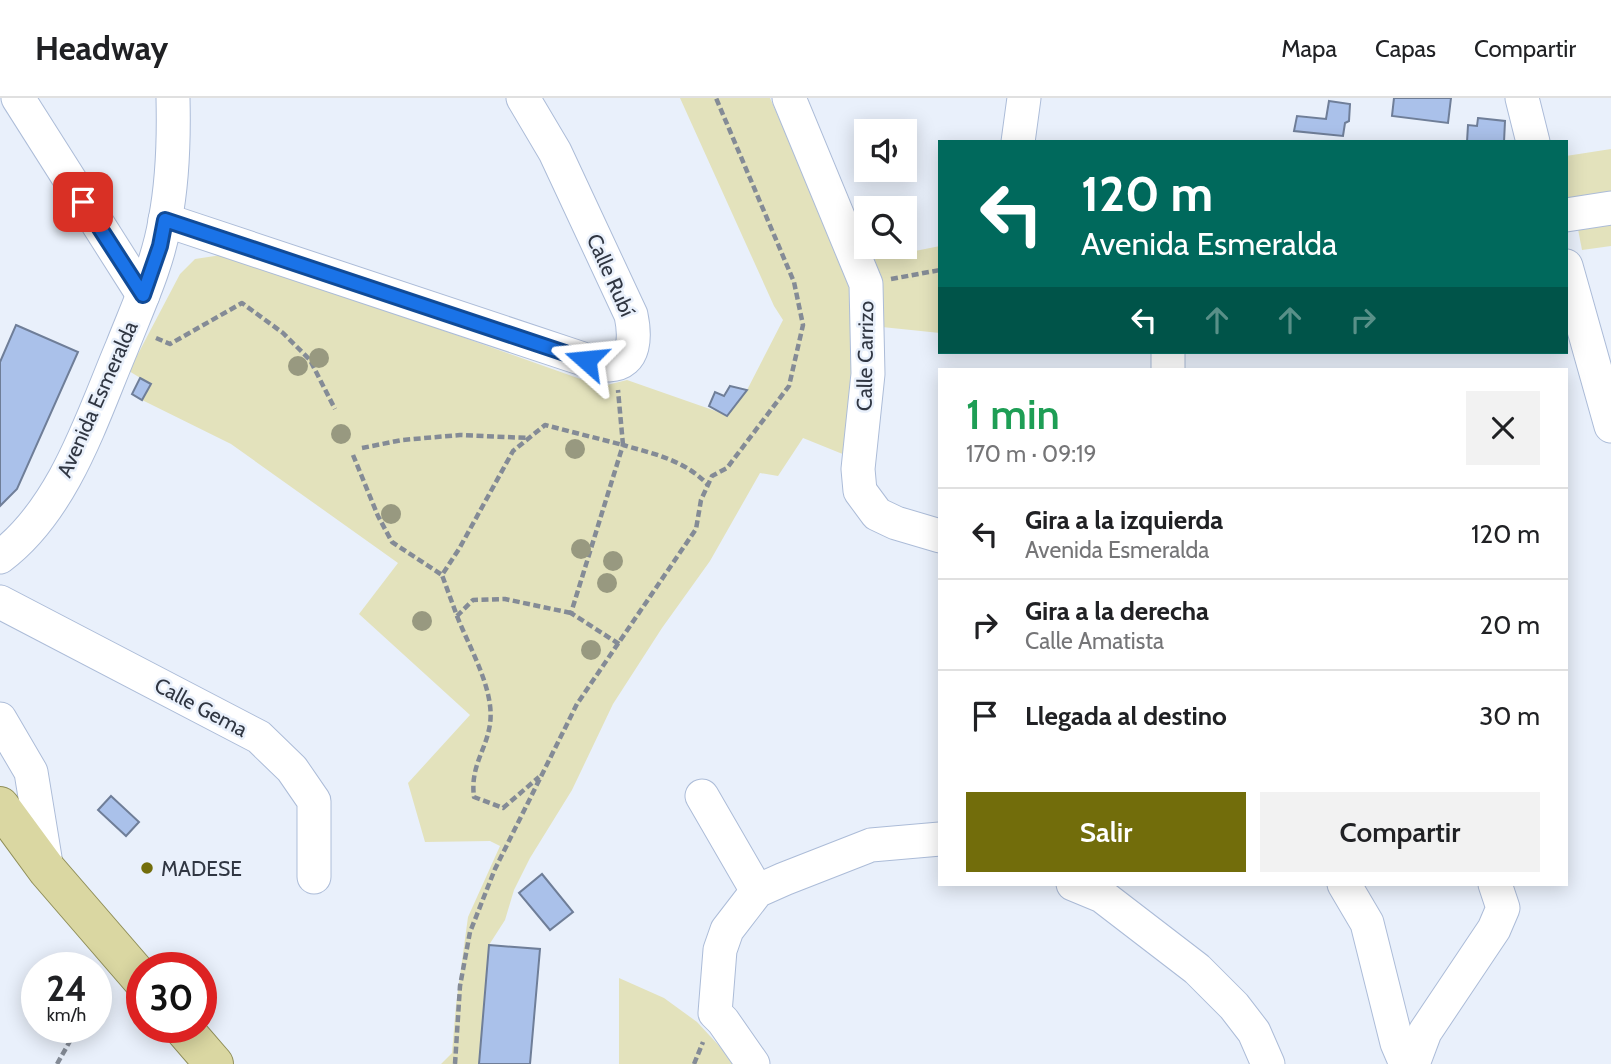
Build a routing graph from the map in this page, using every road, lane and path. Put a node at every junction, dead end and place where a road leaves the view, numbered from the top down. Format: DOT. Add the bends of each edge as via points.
graph roads {
  1 [pos="18,98"];
  2 [pos="173,98"];
  3 [pos="523,98"];
  4 [pos="716,98"];
  5 [pos="789,98"];
  6 [pos="1024,98"];
  7 [pos="1522,98"];
  8 [pos="1018,140"];
  9 [pos="1532,140"];
  10 [pos="1611,208"];
  11 [pos="1568,215"];
  12 [pos="165,220"];
  13 [pos="938,270"];
  14 [pos="1568,273"];
  15 [pos="908,276"];
  16 [pos="143,295"];
  17 [pos="130,326"];
  18 [pos="615,364"];
  19 [pos="335,409"];
  20 [pos="1611,426"];
  21 [pos="530,438"];
  22 [pos="624,444"];
  23 [pos="362,448"];
  24 [pos="353,455"];
  25 [pos="708,485"];
  26 [pos="938,535"];
  27 [pos="0,557"];
  28 [pos="442,575"];
  29 [pos="0,602"];
  30 [pos="571,612"];
  31 [pos="457,616"];
  32 [pos="619,643"];
  33 [pos="0,719"];
  34 [pos="543,774"];
  35 [pos="702,796"];
  36 [pos="0,806"];
  37 [pos="938,839"];
  38 [pos="47,870"];
  39 [pos="314,877"];
  40 [pos="1078,886"];
  41 [pos="1345,886"];
  42 [pos="1496,886"];
  43 [pos="757,891"];
  44 [pos="126,961"];
  45 [pos="1389,1008"];
  46 [pos="1440,1008"];
  47 [pos="69,1043"];
  48 [pos="196,1043"];
  49 [pos="1403,1059"];
  50 [pos="57,1064"];
  51 [pos="214,1064"];
  52 [pos="455,1064"];
  53 [pos="753,1064"];
  54 [pos="1268,1064"];
  1 -- 16 [label="street"];
  2 -- 12 [label="street, Avenida Esmeralda" via="174,145"];
  3 -- 18 [label="street, Calle Rubí" via="555,152 631,315 633,348"];
  4 -- 25 [label="path" via="794,282 803,325 789,386 727,468"];
  5 -- 26 [label="street, Calle Carrizo" via="866,285 869,374 858,469 860,491 877,514"];
  6 -- 8 [label="street"];
  7 -- 9 [label="street"];
  10 -- 11 [label="street"];
  12 -- 16 [label="street, Avenida Esmeralda"];
  12 -- 18 [label="street" via="586,360"];
  13 -- 15 [label="path"];
  14 -- 20 [label="street"];
  16 -- 17 [label="street, Avenida Esmeralda"];
  17 -- 19 [label="path" via="170,344 242,303 310,360"];
  17 -- 27 [label="street, Avenida Esmeralda" via="78,454 44,510"];
  18 -- 22 [label="path"];
  21 -- 22 [label="path" via="545,425"];
  21 -- 23 [label="path" via="460,435"];
  21 -- 28 [label="path" via="513,451"];
  22 -- 25 [label="path" via="680,463"];
  22 -- 30 [label="path"];
  24 -- 28 [label="path" via="392,542"];
  25 -- 32 [label="path" via="696,529"];
  28 -- 31 [label="path"];
  29 -- 39 [label="street, Calle Gema" via="259,737 292,768 314,801"];
  30 -- 31 [label="path" via="505,599 473,600"];
  30 -- 32 [label="path"];
  31 -- 34 [label="path" via="491,700 490,725 472,780 474,797 503,808"];
  32 -- 34 [label="path" via="577,704"];
  33 -- 38 [label="street" via="31,772"];
  34 -- 52 [label="path" via="495,869 470,932 460,986"];
  35 -- 43 [label="street"];
  36 -- 38 [label="main road"];
  37 -- 43 [label="street" via="871,845"];
  38 -- 44 [label="main road"];
  40 -- 54 [label="street" via="1102,896 1197,969 1254,1032"];
  41 -- 45 [label="street" via="1367,923"];
  42 -- 46 [label="street" via="1503,908 1494,929"];
  43 -- 53 [label="street" via="727,930 720,950 715,1013"];
  45 -- 46 [label="street" via="1399,1017 1418,1022"];
  45 -- 49 [label="street"];
  46 -- 49 [label="street"];
  47 -- 50 [label="path"];
  48 -- 51 [label="main road"];
}
